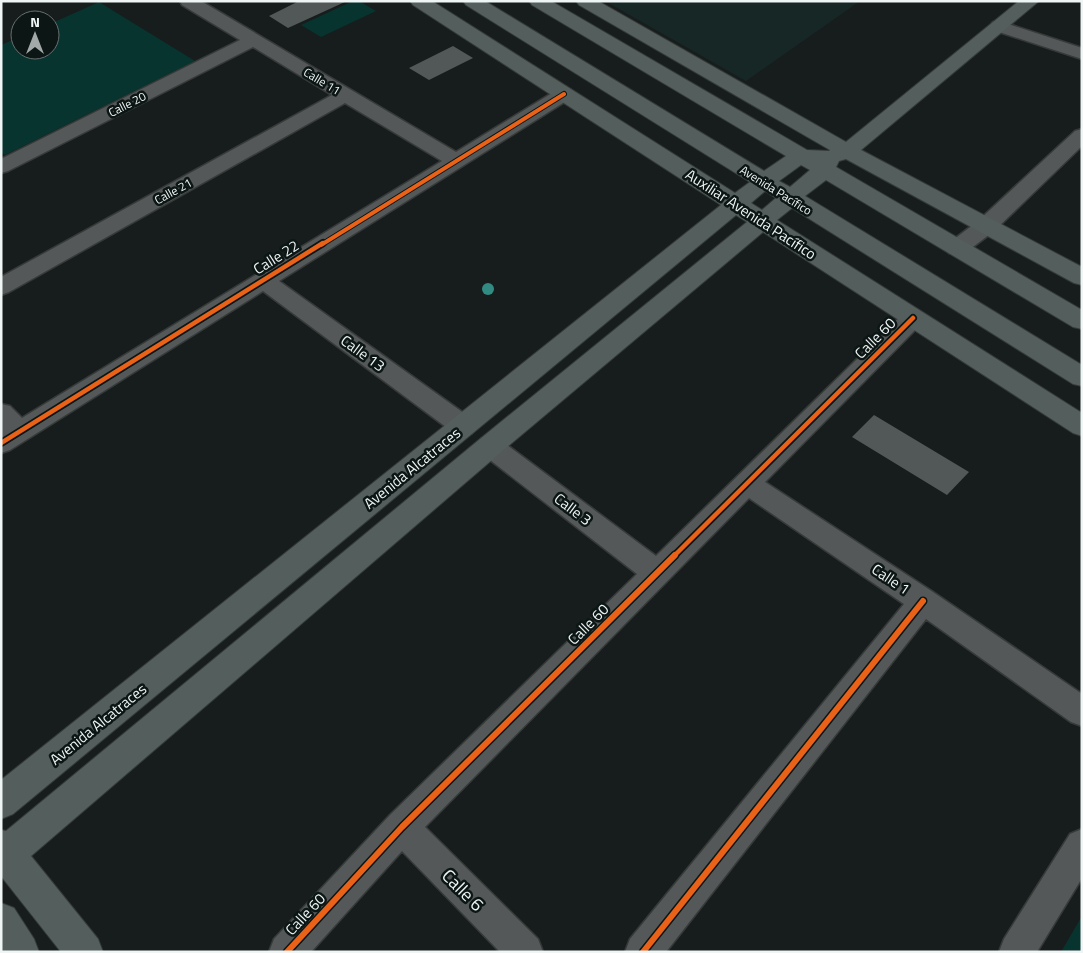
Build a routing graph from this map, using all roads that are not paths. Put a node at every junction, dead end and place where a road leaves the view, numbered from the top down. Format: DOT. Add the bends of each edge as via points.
graph roads {
  1 [pos="188,1"];
  2 [pos="419,1"];
  3 [pos="472,1"];
  4 [pos="538,1"];
  5 [pos="585,1"];
  6 [pos="1030,1"];
  7 [pos="999,26"];
  8 [pos="253,40"];
  9 [pos="1082,54"];
  10 [pos="564,94"];
  11 [pos="346,95"];
  12 [pos="1082,135"];
  13 [pos="800,156"];
  14 [pos="834,159"];
  15 [pos="456,161"];
  16 [pos="1,168"];
  17 [pos="763,182"];
  18 [pos="790,198"];
  19 [pos="736,204"];
  20 [pos="762,221"];
  21 [pos="986,226"];
  22 [pos="957,248"];
  23 [pos="1082,278"];
  24 [pos="263,280"];
  25 [pos="1,287"];
  26 [pos="913,318"];
  27 [pos="1082,321"];
  28 [pos="1082,377"];
  29 [pos="1,413"];
  30 [pos="463,426"];
  31 [pos="1082,426"];
  32 [pos="10,437"];
  33 [pos="490,446"];
  34 [pos="747,483"];
  35 [pos="657,573"];
  36 [pos="922,600"];
  37 [pos="1082,712"];
  38 [pos="1,802"];
  39 [pos="402,827"];
  40 [pos="1082,846"];
  41 [pos="3,852"];
  42 [pos="1,921"];
  43 [pos="21,952"];
  44 [pos="85,952"];
  45 [pos="287,952"];
  46 [pos="525,952"];
  47 [pos="642,952"];
  48 [pos="1017,952"];
  1 -- 8 [label="street, Calle 11"];
  2 -- 10 [label="main road, Auxiliar Avenida Pacífico"];
  3 -- 17 [label="main road, Avenida Pacífico"];
  4 -- 13 [label="main road"];
  5 -- 14 [label="main road"];
  6 -- 7 [label="main road"];
  7 -- 9 [label="street"];
  7 -- 14 [label="main road"];
  8 -- 11 [label="street, Calle 11"];
  8 -- 16 [label="street, Calle 20"];
  10 -- 15 [label="street, Calle 22"];
  10 -- 19 [label="main road, Auxiliar Avenida Pacífico"];
  11 -- 15 [label="street, Calle 11"];
  11 -- 25 [label="street, Calle 21"];
  12 -- 21 [label="street"];
  13 -- 14 [label="main road"];
  13 -- 17 [label="main road, Avenida Alcatraces"];
  14 -- 18 [label="main road"];
  14 -- 21 [label="main road"];
  14 -- 22 [label="main road"];
  15 -- 24 [label="street, Calle 22"];
  17 -- 18 [label="main road, Avenida Pacífico"];
  17 -- 19 [label="main road, Avenida Alcatraces"];
  18 -- 20 [label="main road"];
  18 -- 28 [label="main road, Avenida Pacífico"];
  19 -- 20 [label="main road, Auxiliar Avenida Pacífico"];
  19 -- 30 [label="main road, Avenida Alcatraces"];
  20 -- 26 [label="main road, Auxiliar Avenida Pacífico"];
  20 -- 33 [label="main road"];
  21 -- 22 [label="street"];
  21 -- 23 [label="main road"];
  22 -- 27 [label="main road"];
  24 -- 30 [label="street, Calle 13"];
  24 -- 32 [label="street, Calle 22"];
  26 -- 31 [label="main road, Auxiliar Avenida Pacífico"];
  26 -- 34 [label="street, Calle 60"];
  29 -- 32 [label="street"];
  30 -- 38 [label="main road, Avenida Alcatraces"];
  33 -- 35 [label="street, Calle 3"];
  33 -- 41 [label="main road"];
  34 -- 35 [label="street, Calle 60"];
  34 -- 36 [label="street, Calle 1"];
  35 -- 39 [label="street, Calle 60"];
  36 -- 37 [label="street, Calle 1"];
  36 -- 47 [label="street"];
  39 -- 45 [label="street, Calle 60"];
  39 -- 46 [label="street, Calle 6"];
  40 -- 48 [label="street"];
  41 -- 44 [label="main road"];
  42 -- 43 [label="main road"];
}
